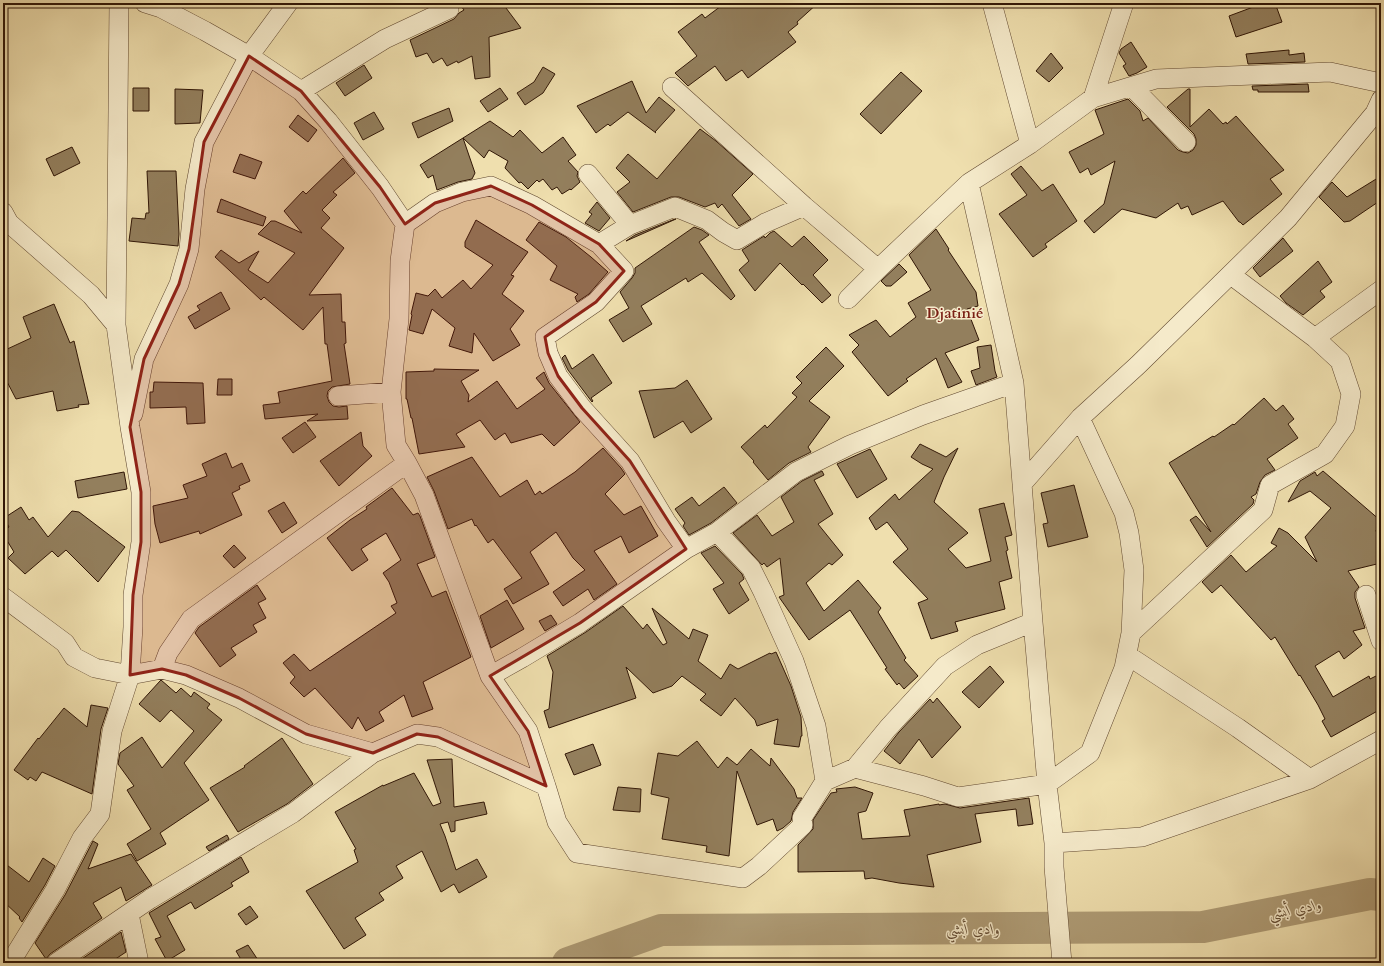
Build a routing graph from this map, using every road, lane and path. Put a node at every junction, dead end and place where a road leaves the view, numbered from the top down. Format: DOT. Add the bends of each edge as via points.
graph roads {
  1 [pos="119,3"];
  2 [pos="145,3"];
  3 [pos="288,3"];
  4 [pos="448,3"];
  5 [pos="992,3"];
  6 [pos="1124,3"];
  7 [pos="249,56"];
  8 [pos="1381,84"];
  9 [pos="672,87"];
  10 [pos="1132,87"];
  11 [pos="301,91"];
  12 [pos="1093,98"];
  13 [pos="1379,114"];
  14 [pos="1186,142"];
  15 [pos="1030,144"];
  16 [pos="588,174"];
  17 [pos="969,183"];
  18 [pos="804,206"];
  19 [pos="3,212"];
  20 [pos="405,224"];
  21 [pos="630,225"];
  22 [pos="599,244"];
  23 [pos="878,269"];
  24 [pos="1231,275"];
  25 [pos="1381,290"];
  26 [pos="848,300"];
  27 [pos="116,325"];
  28 [pos="1315,338"];
  29 [pos="1014,383"];
  30 [pos="391,392"];
  31 [pos="338,396"];
  32 [pos="1080,418"];
  33 [pos="130,427"];
  34 [pos="407,463"];
  35 [pos="1022,484"];
  36 [pos="717,532"];
  37 [pos="686,549"];
  38 [pos="1366,595"];
  39 [pos="3,597"];
  40 [pos="1033,622"];
  41 [pos="1131,633"];
  42 [pos="1381,641"];
  43 [pos="1127,655"];
  44 [pos="162,669"];
  45 [pos="130,675"];
  46 [pos="490,676"];
  47 [pos="1381,740"];
  48 [pos="374,753"];
  49 [pos="855,768"];
  50 [pos="1310,779"];
  51 [pos="825,781"];
  52 [pos="1047,784"];
  53 [pos="546,786"];
  54 [pos="1054,843"];
  55 [pos="129,914"];
  56 [pos="10,963"];
  57 [pos="56,963"];
  58 [pos="139,963"];
  59 [pos="1062,963"];
  1 -- 27 [label="street"];
  2 -- 7 [label="street" via="161,8 205,30"];
  3 -- 7 [label="street"];
  4 -- 11 [label="street" via="449,9 384,39"];
  5 -- 15 [label="street"];
  6 -- 12 [label="street"];
  7 -- 11 [label="street"];
  7 -- 33 [label="street" via="204,142 195,189 189,248 179,284 144,359"];
  8 -- 10 [label="street" via="1330,72 1156,79"];
  9 -- 18 [label="street"];
  10 -- 12 [label="street"];
  10 -- 14 [label="street"];
  11 -- 20 [label="street" via="328,120"];
  12 -- 15 [label="street"];
  13 -- 24 [label="street" via="1288,218"];
  15 -- 17 [label="street"];
  16 -- 21 [label="street"];
  17 -- 23 [label="street"];
  17 -- 29 [label="street"];
  18 -- 21 [label="street" via="765,223 737,240 707,220 675,207"];
  18 -- 23 [label="street"];
  19 -- 27 [label="street" via="9,223 91,295"];
  20 -- 22 [label="street" via="436,203 462,192 491,186 532,205"];
  20 -- 30 [label="street"];
  21 -- 22 [label="street"];
  22 -- 37 [label="street" via="624,271 596,302 545,337 548,353 558,376 582,408 630,461"];
  23 -- 26 [label="street"];
  24 -- 28 [label="street"];
  24 -- 32 [label="street"];
  25 -- 28 [label="street"];
  27 -- 33 [label="street"];
  28 -- 41 [label="street" via="1340,361 1351,394 1345,426 1325,454 1270,485 1263,510"];
  29 -- 35 [label="street"];
  29 -- 36 [label="street" via="923,415 843,448 796,472"];
  30 -- 31 [label="street"];
  30 -- 34 [label="street" via="396,445"];
  32 -- 35 [label="street"];
  32 -- 41 [label="street" via="1124,513 1129,533 1134,570"];
  33 -- 45 [label="street" via="142,492 141,542 133,595"];
  34 -- 44 [label="street" via="191,619 168,653"];
  34 -- 46 [label="street" via="424,496"];
  35 -- 40 [label="street"];
  36 -- 37 [label="street"];
  36 -- 51 [label="street" via="750,568 794,661 816,726"];
  37 -- 46 [label="street" via="580,623"];
  38 -- 42 [label="street"];
  39 -- 45 [label="street" via="65,643 74,657 96,668"];
  40 -- 49 [label="street" via="977,645 945,666"];
  40 -- 52 [label="street"];
  41 -- 43 [label="street"];
  43 -- 50 [label="street"];
  43 -- 52 [label="street" via="1090,753"];
  44 -- 45 [label="street"];
  44 -- 48 [label="street" via="186,675 239,698 306,734"];
  45 -- 56 [label="street" via="112,731 100,814 82,838 55,890"];
  46 -- 53 [label="street" via="528,731"];
  47 -- 50 [label="street"];
  48 -- 53 [label="street" via="417,734 438,737"];
  48 -- 55 [label="street" via="293,814"];
  49 -- 51 [label="street"];
  49 -- 52 [label="street" via="958,797"];
  50 -- 54 [label="street" via="1142,837"];
  51 -- 53 [label="street" via="802,818 803,825 743,878 577,853 557,822"];
  52 -- 54 [label="street"];
  54 -- 59 [label="street"];
  55 -- 57 [label="street"];
  55 -- 58 [label="street"];
}
